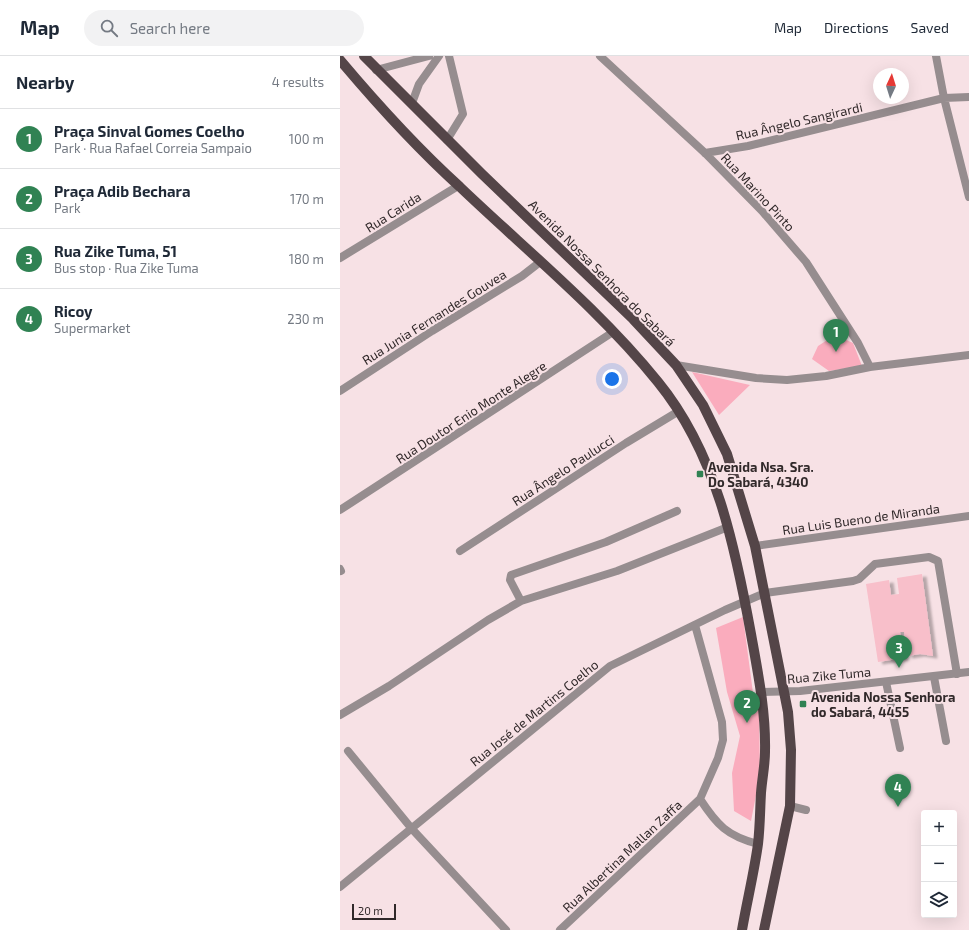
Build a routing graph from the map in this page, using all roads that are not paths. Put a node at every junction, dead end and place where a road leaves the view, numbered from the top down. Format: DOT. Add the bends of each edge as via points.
graph roads {
  1 [pos="364,56"];
  2 [pos="429,56"];
  3 [pos="439,56"];
  4 [pos="449,56"];
  5 [pos="600,56"];
  6 [pos="936,56"];
  7 [pos="340,60"];
  8 [pos="376,70"];
  9 [pos="969,97"];
  10 [pos="944,98"];
  11 [pos="412,103"];
  12 [pos="447,140"];
  13 [pos="705,153"];
  14 [pos="458,186"];
  15 [pos="969,197"];
  16 [pos="340,258"];
  17 [pos="540,262"];
  18 [pos="613,332"];
  19 [pos="969,355"];
  20 [pos="676,365"];
  21 [pos="870,367"];
  22 [pos="340,390"];
  23 [pos="679,411"];
  24 [pos="340,510"];
  25 [pos="677,511"];
  26 [pos="969,516"];
  27 [pos="728,527"];
  28 [pos="756,546"];
  29 [pos="460,551"];
  30 [pos="765,593"];
  31 [pos="521,601"];
  32 [pos="745,601"];
  33 [pos="695,625"];
  34 [pos="969,672"];
  35 [pos="957,674"];
  36 [pos="934,676"];
  37 [pos="886,682"];
  38 [pos="762,692"];
  39 [pos="785,692"];
  40 [pos="340,715"];
  41 [pos="946,741"];
  42 [pos="900,748"];
  43 [pos="348,751"];
  44 [pos="700,799"];
  45 [pos="790,806"];
  46 [pos="806,810"];
  47 [pos="412,829"];
  48 [pos="758,844"];
  49 [pos="340,887"];
  50 [pos="506,930"];
  51 [pos="560,930"];
  52 [pos="742,930"];
  53 [pos="764,930"];
  1 -- 8 [label="main road, Avenida Nossa Senhora do Sabará"];
  2 -- 8 [label="street"];
  3 -- 11 [label="street" via="419,84"];
  4 -- 12 [label="street" via="463,114"];
  5 -- 13 [label="street, Rua Marino Pinto"];
  6 -- 10 [label="street"];
  7 -- 14 [label="main road" via="372,98"];
  8 -- 11 [label="main road, Avenida Nossa Senhora do Sabará"];
  9 -- 10 [label="street, Rua Ângelo Sangirardi"];
  10 -- 13 [label="street, Rua Ângelo Sangirardi" via="748,146"];
  10 -- 15 [label="street"];
  11 -- 12 [label="main road, Avenida Nossa Senhora do Sabará"];
  12 -- 20 [label="main road, Avenida Nossa Senhora do Sabará" via="634,319"];
  13 -- 21 [label="street, Rua Marino Pinto" via="762,211 806,262 858,343"];
  14 -- 16 [label="street, Rua Carida"];
  14 -- 17 [label="main road"];
  17 -- 18 [label="main road"];
  17 -- 22 [label="street, Rua Junia Fernandes Gouvea" via="522,276 432,330"];
  18 -- 23 [label="main road" via="656,379"];
  18 -- 24 [label="street, Rua Doutor Enio Monte Alegre"];
  19 -- 21 [label="street"];
  20 -- 21 [label="street" via="756,378 787,380 852,372"];
  20 -- 28 [label="main road, Avenida Nossa Senhora do Sabará" via="703,406 727,454"];
  23 -- 27 [label="main road" via="702,454 718,492"];
  23 -- 29 [label="street, Rua Ângelo Paulucci"];
  25 -- 31 [label="street" via="606,542 511,575 510,580"];
  26 -- 28 [label="street, Rua Luis Bueno de Miranda"];
  27 -- 31 [label="street" via="617,571"];
  27 -- 32 [label="main road"];
  28 -- 30 [label="main road, Avenida Nossa Senhora do Sabará"];
  30 -- 32 [label="street, Rua José de Martins Coelho"];
  30 -- 35 [label="street, Rua José de Martins Coelho" via="853,581 859,579 874,564 929,557 935,559 938,561"];
  30 -- 39 [label="main road, Avenida Nossa Senhora do Sabará"];
  31 -- 40 [label="street"];
  32 -- 33 [label="street, Rua José de Martins Coelho"];
  32 -- 38 [label="main road"];
  33 -- 44 [label="street" via="722,722 723,740"];
  33 -- 47 [label="street, Rua José de Martins Coelho" via="610,666"];
  34 -- 35 [label="street, Rua Zike Tuma"];
  35 -- 36 [label="street, Rua Zike Tuma"];
  36 -- 37 [label="street, Rua Zike Tuma"];
  36 -- 41 [label="street"];
  37 -- 39 [label="street, Rua Zike Tuma"];
  37 -- 42 [label="street"];
  38 -- 39 [label="street, Rua Zike Tuma"];
  38 -- 48 [label="main road" via="765,752"];
  39 -- 45 [label="main road, Avenida Nossa Senhora do Sabará" via="791,750"];
  43 -- 47 [label="street"];
  44 -- 48 [label="street" via="719,825 741,839"];
  44 -- 51 [label="street, Rua Albertina Mallan Zaffa"];
  45 -- 46 [label="street"];
  45 -- 53 [label="main road, Avenida Nossa Senhora do Sabará"];
  47 -- 49 [label="street, Rua José de Martins Coelho"];
  47 -- 50 [label="street"];
  48 -- 52 [label="main road"];
}
